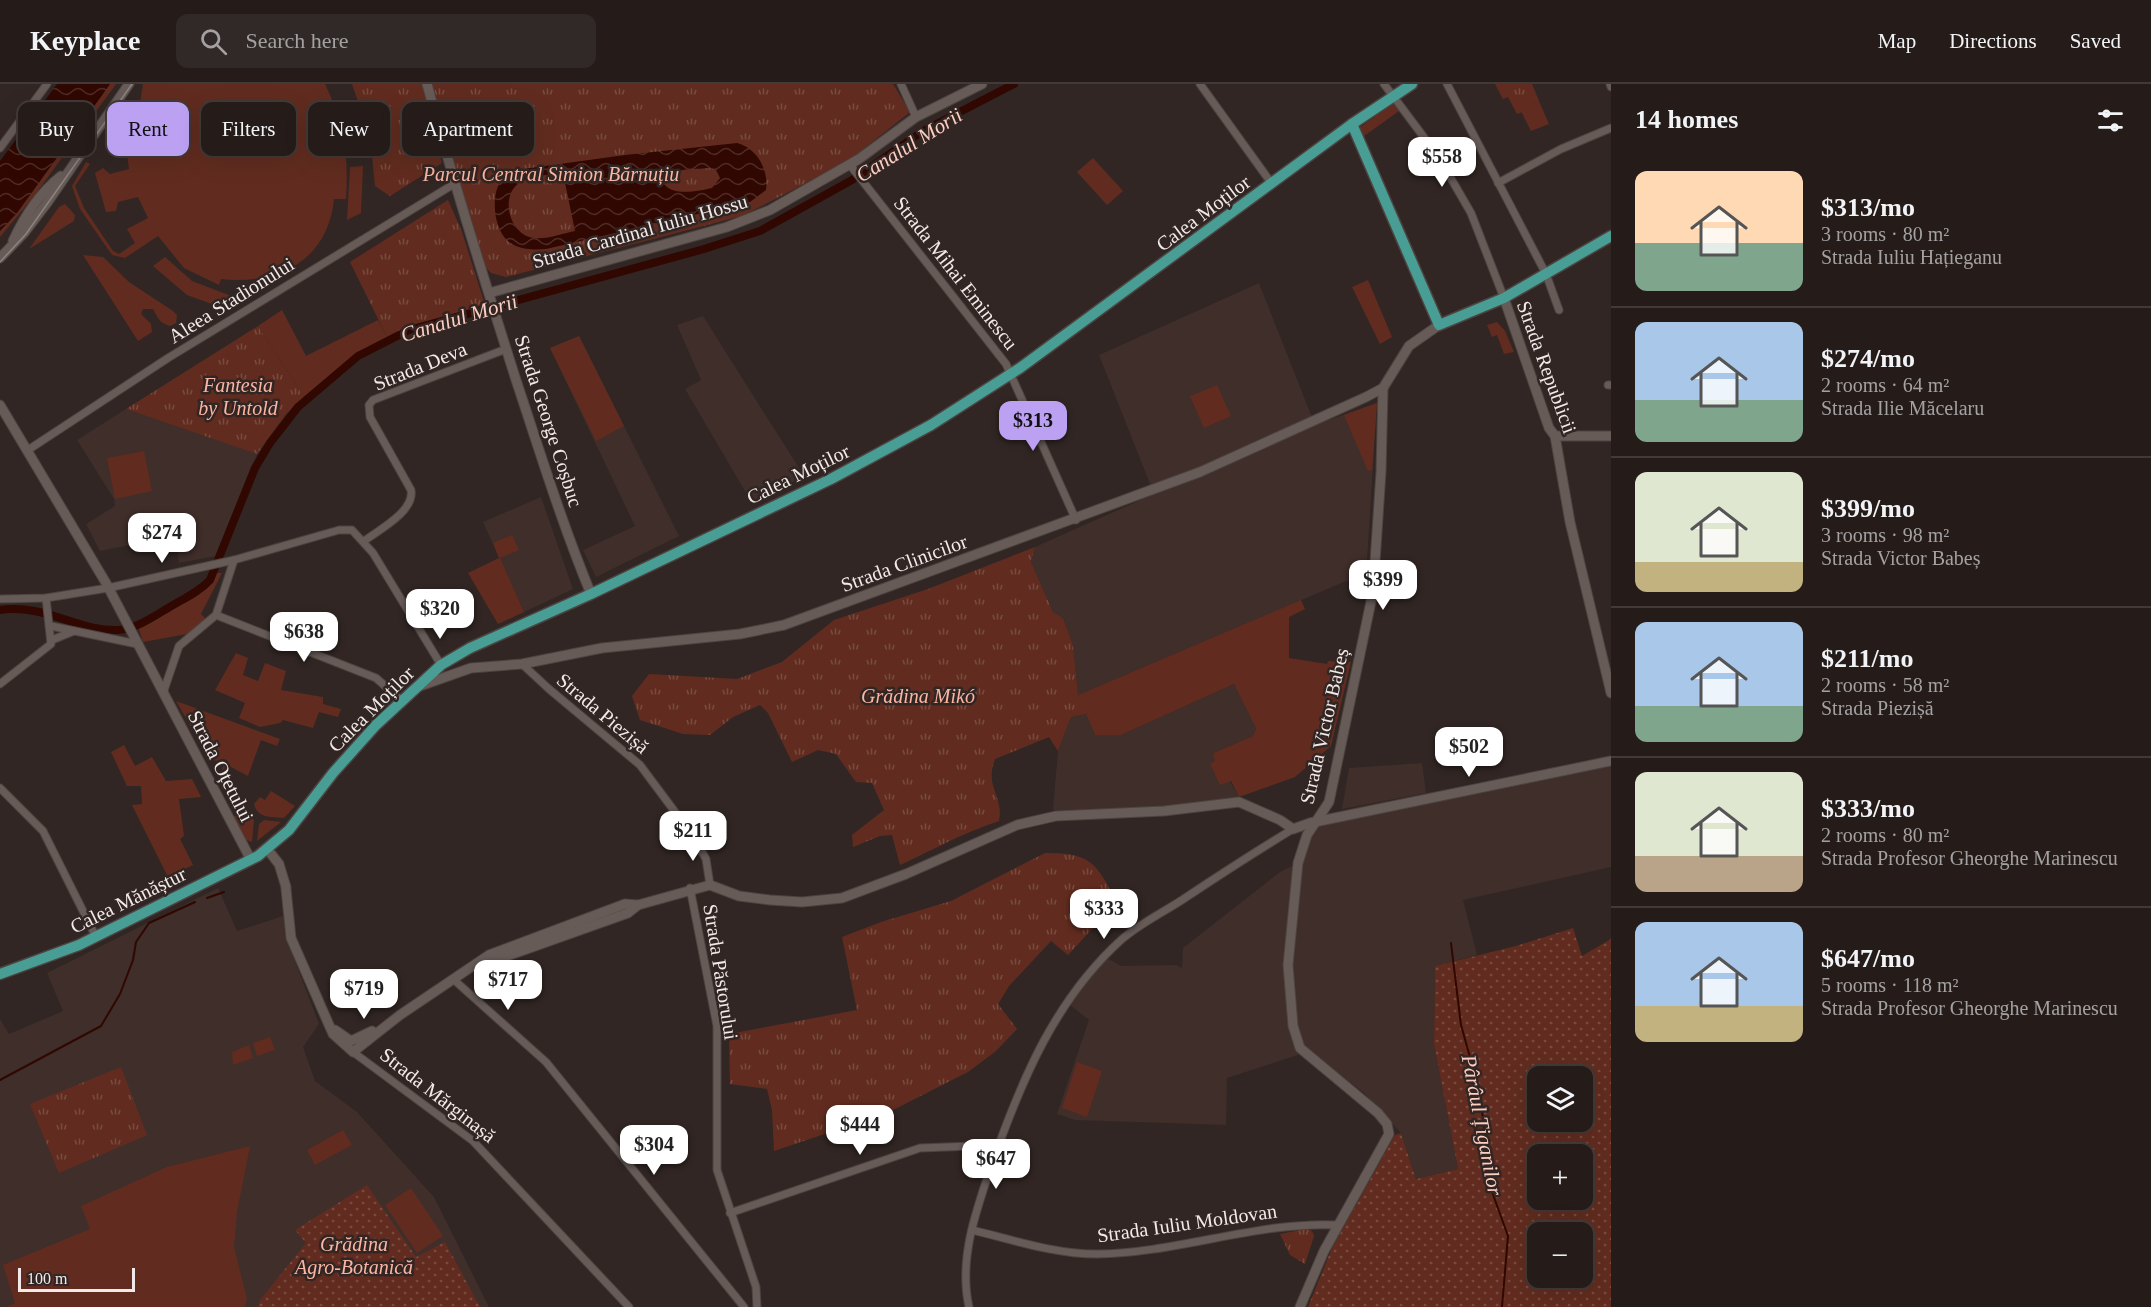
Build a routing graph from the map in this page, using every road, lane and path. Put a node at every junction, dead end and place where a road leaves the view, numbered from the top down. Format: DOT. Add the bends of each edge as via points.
graph roads {
  1 [pos="47,84"];
  2 [pos="129,84"];
  3 [pos="427,84"];
  4 [pos="901,84"];
  5 [pos="982,84"];
  6 [pos="1200,84"];
  7 [pos="1384,84"];
  8 [pos="1412,84"];
  9 [pos="1447,84"];
  10 [pos="1392,97"];
  11 [pos="916,117"];
  12 [pos="1352,124"];
  13 [pos="1611,128"];
  14 [pos="3,137"];
  15 [pos="0,148"];
  16 [pos="852,168"];
  17 [pos="1498,183"];
  18 [pos="454,184"];
  19 [pos="1272,184"];
  20 [pos="1611,236"];
  21 [pos="0,258"];
  22 [pos="1546,274"];
  23 [pos="489,293"];
  24 [pos="1505,302"];
  25 [pos="1558,310"];
  26 [pos="1439,325"];
  27 [pos="506,349"];
  28 [pos="1012,375"];
  29 [pos="1383,387"];
  30 [pos="0,405"];
  31 [pos="1556,436"];
  32 [pos="1611,436"];
  33 [pos="28,450"];
  34 [pos="1076,520"];
  35 [pos="364,541"];
  36 [pos="230,561"];
  37 [pos="108,588"];
  38 [pos="591,594"];
  39 [pos="46,598"];
  40 [pos="0,599"];
  41 [pos="216,615"];
  42 [pos="50,623"];
  43 [pos="74,631"];
  44 [pos="52,640"];
  45 [pos="137,644"];
  46 [pos="522,664"];
  47 [pos="441,665"];
  48 [pos="0,684"];
  49 [pos="415,688"];
  50 [pos="161,690"];
  51 [pos="1611,693"];
  52 [pos="401,700"];
  53 [pos="1611,761"];
  54 [pos="0,788"];
  55 [pos="7,796"];
  56 [pos="0,801"];
  57 [pos="1318,822"];
  58 [pos="1293,829"];
  59 [pos="268,850"];
  60 [pos="250,860"];
  61 [pos="710,885"];
  62 [pos="690,888"];
  63 [pos="96,937"];
  64 [pos="0,974"];
  65 [pos="453,980"];
  66 [pos="400,1015"];
  67 [pos="327,1023"];
  68 [pos="354,1052"];
  69 [pos="999,1144"];
  70 [pos="730,1212"];
  71 [pos="1338,1225"];
  72 [pos="972,1230"];
  73 [pos="629,1307"];
  74 [pos="744,1307"];
  75 [pos="757,1307"];
  76 [pos="969,1307"];
  77 [pos="1300,1307"];
  1 -- 14 [label="street"];
  2 -- 21 [label="street" via="70,168 49,186 10,249"];
  3 -- 18 [label="street, Strada George Coșbuc"];
  4 -- 11 [label="street"];
  5 -- 11 [label="street, Strada Cardinal Iuliu Hossu"];
  6 -- 19 [label="street"];
  7 -- 10 [label="street"];
  8 -- 10 [label="main road, Calea Moților"];
  9 -- 17 [label="street"];
  10 -- 12 [label="main road, Calea Moților"];
  10 -- 24 [label="street" via="1437,156 1471,213"];
  11 -- 16 [label="street, Strada Cardinal Iuliu Hossu"];
  12 -- 19 [label="main road, Calea Moților"];
  12 -- 26 [label="main road"];
  13 -- 17 [label="street"];
  14 -- 15 [label="street"];
  16 -- 23 [label="street, Strada Cardinal Iuliu Hossu" via="745,222"];
  16 -- 28 [label="street, Strada Mihai Eminescu"];
  17 -- 22 [label="street"];
  18 -- 23 [label="street, Strada George Coșbuc"];
  18 -- 33 [label="street, Aleea Stadionului" via="168,358"];
  19 -- 28 [label="main road, Calea Moților"];
  20 -- 22 [label="main road"];
  22 -- 24 [label="main road"];
  22 -- 25 [label="street"];
  23 -- 27 [label="street, Strada George Coșbuc"];
  24 -- 26 [label="main road" via="1481,307"];
  24 -- 31 [label="street, Strada Republicii" via="1549,428"];
  26 -- 29 [label="street" via="1409,346"];
  27 -- 35 [label="street, Strada Deva" via="373,400 369,405 370,417 412,498 408,507"];
  27 -- 38 [label="street, Strada George Coșbuc" via="566,534"];
  28 -- 34 [label="street, Strada Mihai Eminescu"];
  28 -- 38 [label="main road, Calea Moților" via="880,453"];
  29 -- 34 [label="street, Strada Clinicilor" via="1200,472"];
  29 -- 57 [label="street, Strada Victor Babeș" via="1382,472 1373,592 1329,802"];
  30 -- 33 [label="street, Strada Oțetului"];
  31 -- 32 [label="street"];
  31 -- 51 [label="street, Strada Republicii" via="1570,522"];
  33 -- 37 [label="street, Strada Oțetului"];
  34 -- 46 [label="street, Strada Clinicilor" via="777,627 602,648"];
  35 -- 36 [label="street" via="356,532 339,530"];
  35 -- 47 [label="street"];
  36 -- 37 [label="street"];
  36 -- 41 [label="street"];
  37 -- 39 [label="street"];
  37 -- 45 [label="street, Strada Oțetului"];
  38 -- 47 [label="main road, Calea Moților"];
  39 -- 40 [label="street"];
  39 -- 42 [label="street"];
  41 -- 50 [label="street" via="179,646"];
  41 -- 52 [label="street" via="376,678"];
  42 -- 43 [label="street"];
  42 -- 44 [label="street"];
  43 -- 44 [label="street"];
  43 -- 45 [label="street"];
  44 -- 48 [label="street" via="47,649"];
  45 -- 50 [label="street, Strada Oțetului"];
  46 -- 49 [label="street, Strada Clinicilor" via="465,669"];
  46 -- 61 [label="street, Strada Piezișă" via="640,765 693,836 706,859"];
  47 -- 49 [label="main road, Calea Moților"];
  49 -- 52 [label="main road, Calea Moților"];
  50 -- 60 [label="street, Strada Oțetului"];
  52 -- 59 [label="main road, Calea Moților" via="350,752 289,830"];
  53 -- 57 [label="street"];
  54 -- 55 [label="street"];
  55 -- 56 [label="street"];
  55 -- 63 [label="street" via="43,831"];
  57 -- 58 [label="street"];
  57 -- 71 [label="street, Strada Victor Babeș" via="1307,835 1301,852 1290,934 1289,990 1295,1036 1308,1057 1378,1113 1389,1134"];
  58 -- 61 [label="street" via="1280,819 1239,802 1164,811 1056,816 1017,825 842,898 786,902 747,897"];
  58 -- 69 [label="street" via="1131,932 1105,957 1051,1025"];
  59 -- 60 [label="main road, Calea Mănăștur"];
  59 -- 67 [label="street, Strada Mărginașă" via="279,864 286,888 291,938"];
  60 -- 63 [label="main road, Calea Mănăștur"];
  61 -- 62 [label="street"];
  62 -- 65 [label="street" via="479,963"];
  62 -- 70 [label="street, Strada Păstorului" via="717,1026 716,1161"];
  63 -- 64 [label="main road, Calea Mănăștur"];
  65 -- 66 [label="street"];
  65 -- 74 [label="street" via="546,1062"];
  66 -- 67 [label="street" via="351,1041"];
  66 -- 68 [label="street"];
  67 -- 68 [label="street, Strada Mărginașă" via="336,1038"];
  68 -- 73 [label="street, Strada Mărginașă" via="472,1141"];
  69 -- 70 [label="street" via="921,1148"];
  69 -- 72 [label="street"];
  70 -- 75 [label="street, Strada Păstorului" via="756,1287"];
  71 -- 72 [label="street, Strada Iuliu Moldovan" via="1303,1223 1167,1247 1096,1254 1043,1247"];
  71 -- 77 [label="street"];
  72 -- 76 [label="street" via="966,1277"];
}
